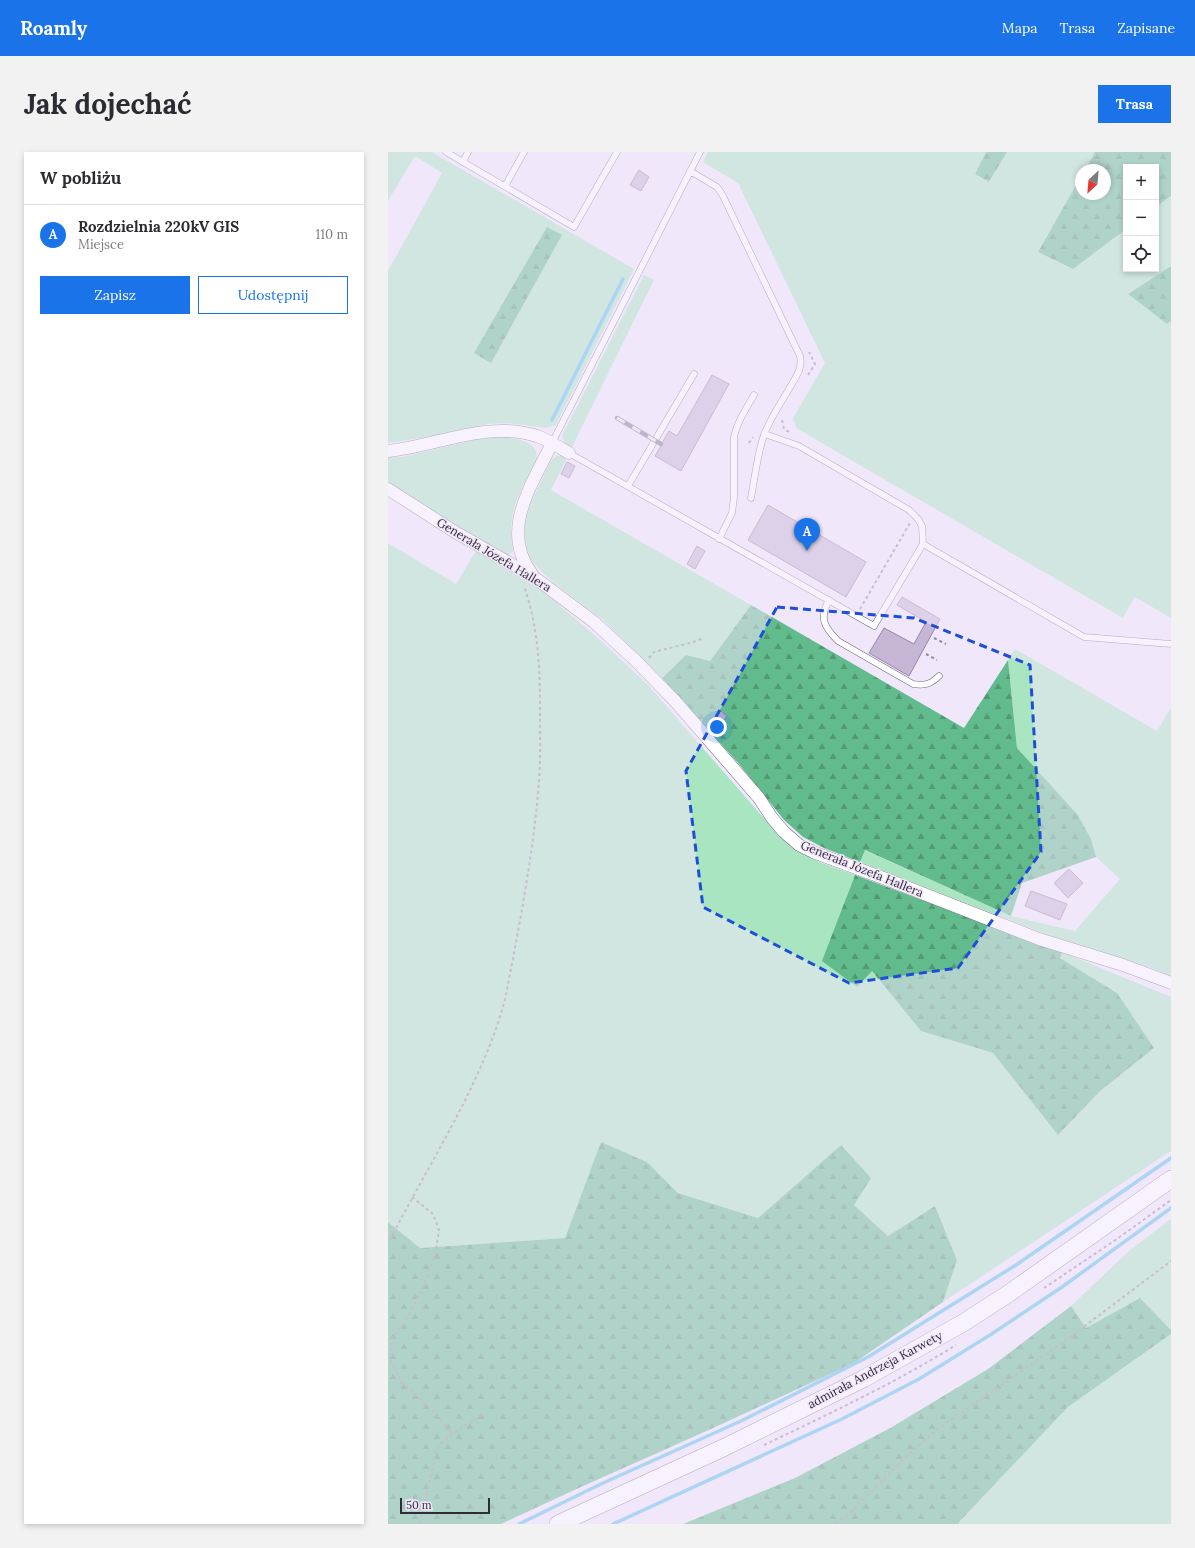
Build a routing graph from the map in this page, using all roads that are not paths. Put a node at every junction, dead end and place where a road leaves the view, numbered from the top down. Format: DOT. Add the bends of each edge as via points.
graph roads {
  1 [pos="446,152"];
  2 [pos="468,152"];
  3 [pos="524,152"];
  4 [pos="617,152"];
  5 [pos="700,152"];
  6 [pos="463,162"];
  7 [pos="690,172"];
  8 [pos="505,186"];
  9 [pos="694,374"];
  10 [pos="754,395"];
  11 [pos="765,434"];
  12 [pos="552,443"];
  13 [pos="388,452"];
  14 [pos="570,453"];
  15 [pos="628,486"];
  16 [pos="388,489"];
  17 [pos="752,498"];
  18 [pos="719,538"];
  19 [pos="924,544"];
  20 [pos="534,577"];
  21 [pos="829,600"];
  22 [pos="1171,644"];
  23 [pos="939,676"];
  24 [pos="1171,983"];
  25 [pos="1171,1179"];
  26 [pos="558,1524"];
  1 -- 6 [label="lane"];
  2 -- 6 [label="lane"];
  3 -- 8 [label="lane"];
  4 -- 8 [label="lane" via="574,227"];
  5 -- 7 [label="lane"];
  6 -- 8 [label="lane"];
  7 -- 11 [label="lane" via="717,186 722,194 800,356 799,371"];
  7 -- 12 [label="lane"];
  9 -- 15 [label="lane"];
  10 -- 18 [label="lane" via="741,417 734,438 732,513"];
  11 -- 17 [label="lane" via="756,466"];
  11 -- 19 [label="lane" via="799,446 909,510 922,526"];
  12 -- 13 [label="street" via="524,432 506,430 482,432"];
  12 -- 14 [label="street"];
  12 -- 20 [label="street" via="521,509 517,526 521,556"];
  14 -- 15 [label="lane"];
  15 -- 18 [label="lane"];
  16 -- 20 [label="street, Generała Józefa Hallera" via="455,532"];
  18 -- 21 [label="lane"];
  19 -- 21 [label="lane" via="874,626"];
  19 -- 22 [label="lane" via="1084,637"];
  20 -- 24 [label="street, Generała Józefa Hallera" via="594,622 641,666 737,771 784,832 799,845 1039,939"];
  21 -- 23 [label="lane" via="824,609 823,619 828,632 838,641 913,684 922,686 933,682"];
  25 -- 26 [label="main road, admirała Andrzeja Karwety" via="963,1323 863,1379"];
}
